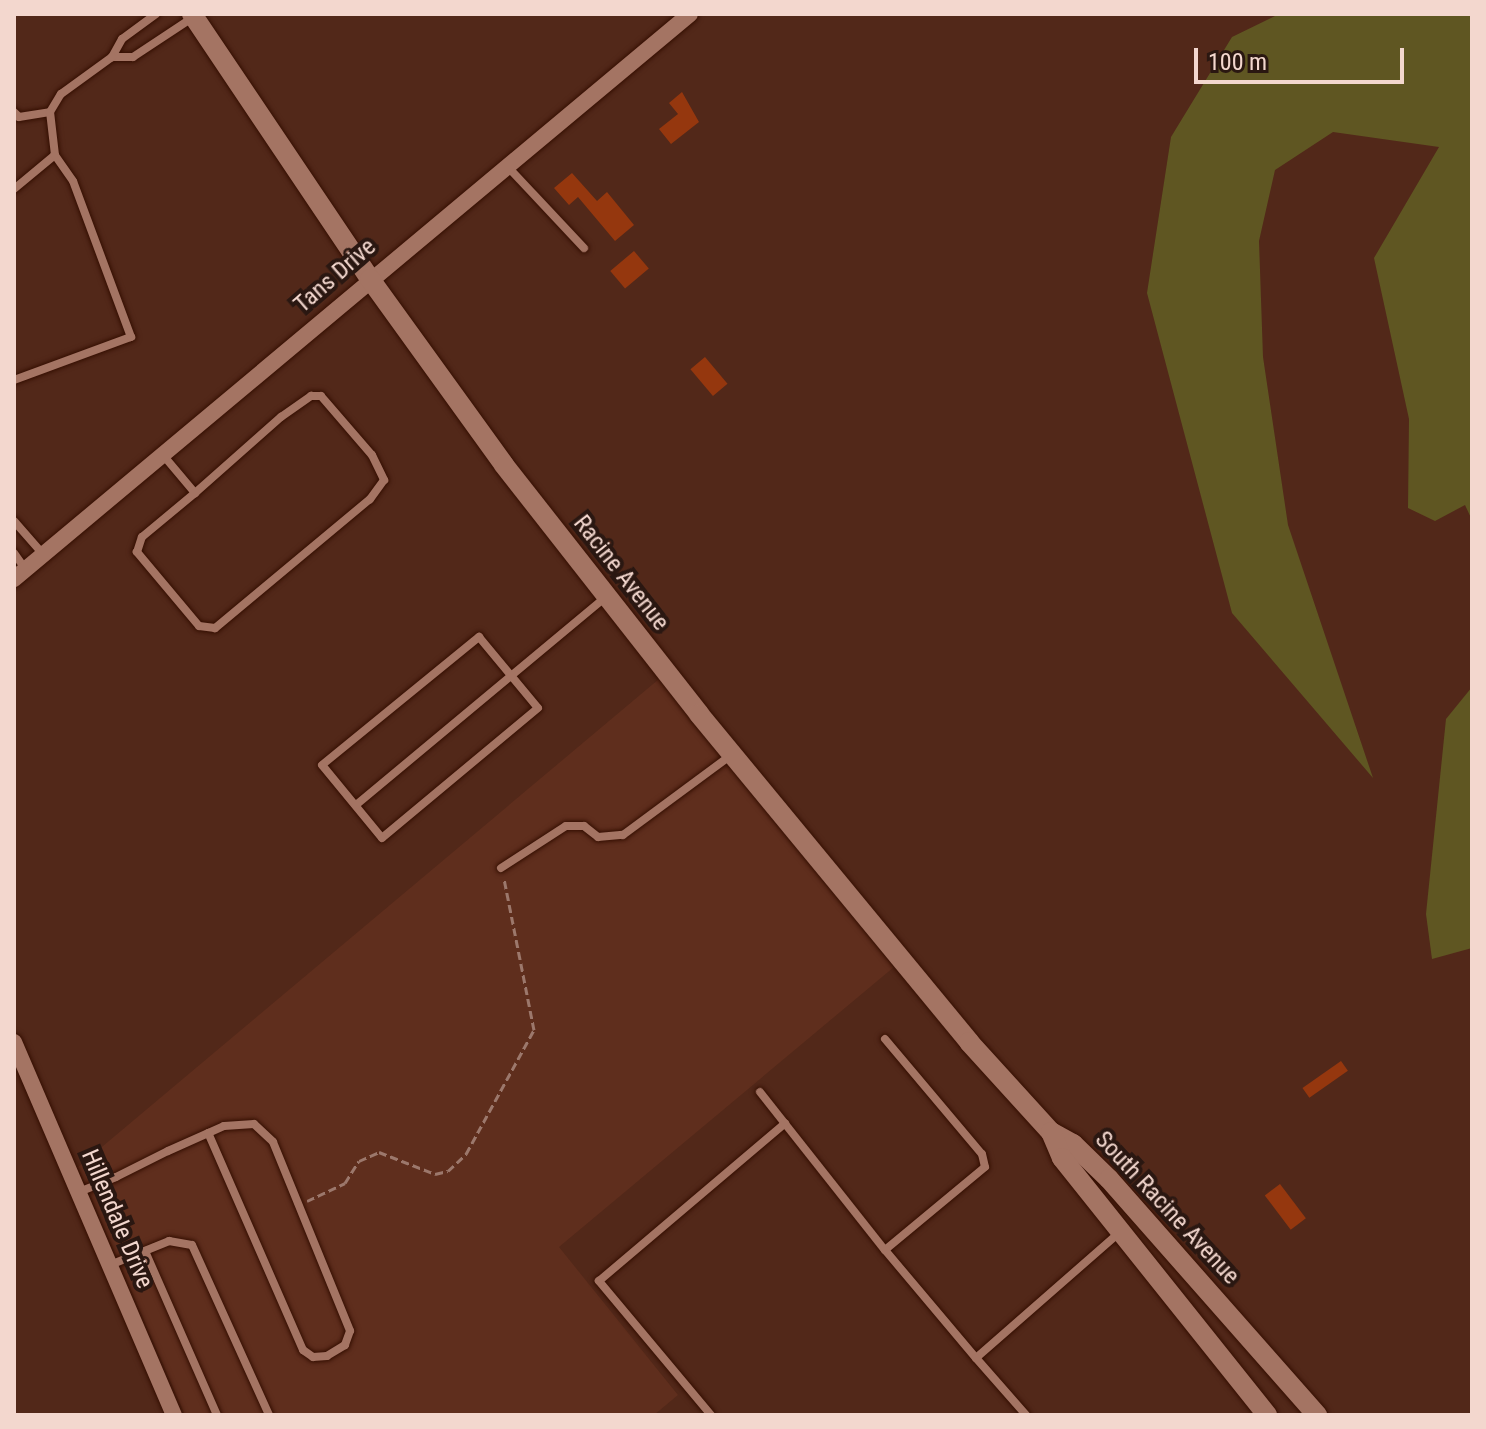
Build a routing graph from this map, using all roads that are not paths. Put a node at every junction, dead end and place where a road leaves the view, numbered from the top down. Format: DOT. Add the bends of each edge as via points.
graph roads {
  1 [pos="156,14"];
  2 [pos="690,14"];
  3 [pos="193,15"];
  4 [pos="112,57"];
  5 [pos="14,112"];
  6 [pos="50,112"];
  7 [pos="55,155"];
  8 [pos="505,164"];
  9 [pos="14,189"];
  10 [pos="584,248"];
  11 [pos="370,279"];
  12 [pos="14,380"];
  13 [pos="162,454"];
  14 [pos="195,493"];
  15 [pos="14,521"];
  16 [pos="14,553"];
  17 [pos="43,554"];
  18 [pos="20,574"];
  19 [pos="606,597"];
  20 [pos="512,678"];
  21 [pos="732,755"];
  22 [pos="356,805"];
  23 [pos="501,868"];
  24 [pos="885,1039"];
  25 [pos="14,1042"];
  26 [pos="760,1092"];
  27 [pos="785,1123"];
  28 [pos="1051,1132"];
  29 [pos="208,1133"];
  30 [pos="79,1192"];
  31 [pos="1120,1232"];
  32 [pos="885,1250"];
  33 [pos="145,1251"];
  34 [pos="110,1265"];
  35 [pos="976,1358"];
  36 [pos="174,1415"];
  37 [pos="217,1415"];
  38 [pos="269,1415"];
  39 [pos="711,1415"];
  40 [pos="1026,1415"];
  41 [pos="1267,1415"];
  42 [pos="1317,1415"];
  1 -- 4 [label="lane" via="122,39"];
  2 -- 8 [label="street, Tans Drive"];
  3 -- 4 [label="lane" via="133,57"];
  3 -- 11 [label="main road, Racine Avenue"];
  4 -- 6 [label="lane" via="71,84"];
  5 -- 6 [label="lane" via="19,117"];
  6 -- 7 [label="lane"];
  7 -- 9 [label="lane"];
  7 -- 12 [label="lane" via="73,181 131,337"];
  8 -- 10 [label="lane"];
  8 -- 11 [label="street, Tans Drive"];
  11 -- 13 [label="street, Tans Drive"];
  11 -- 19 [label="main road, Racine Avenue"];
  13 -- 14 [label="lane"];
  13 -- 17 [label="street, Tans Drive"];
  14 -- 14 [label="lane" via="311,396 332,403 384,480 370,499 215,628 199,626 136,545"];
  15 -- 17 [label="lane"];
  16 -- 18 [label="lane"];
  17 -- 18 [label="street, Tans Drive"];
  19 -- 20 [label="lane"];
  19 -- 21 [label="main road, Racine Avenue"];
  20 -- 22 [label="lane"];
  20 -- 22 [label="lane" via="538,708 382,838"];
  20 -- 22 [label="lane" via="479,637 467,646 322,765"];
  21 -- 23 [label="lane" via="623,835 598,837 584,826 566,826"];
  21 -- 28 [label="main road, Racine Avenue" via="888,946"];
  24 -- 32 [label="lane" via="982,1154 985,1167"];
  25 -- 30 [label="street, Hillendale Drive"];
  26 -- 27 [label="lane"];
  27 -- 32 [label="lane"];
  27 -- 39 [label="lane" via="599,1281"];
  28 -- 31 [label="main road, South Racine Avenue" via="1062,1158"];
  28 -- 42 [label="main road, South Racine Avenue" via="1073,1144 1109,1179"];
  29 -- 29 [label="lane" via="224,1126 262,1128 273,1142 350,1331 345,1345 327,1356 313,1357 296,1338"];
  29 -- 30 [label="lane"];
  30 -- 34 [label="street, Hillendale Drive"];
  31 -- 35 [label="lane"];
  31 -- 41 [label="main road, South Racine Avenue"];
  32 -- 35 [label="lane"];
  33 -- 34 [label="lane"];
  33 -- 37 [label="lane"];
  33 -- 38 [label="lane" via="181,1241 199,1254"];
  34 -- 36 [label="street, Hillendale Drive"];
  35 -- 40 [label="lane"];
}
